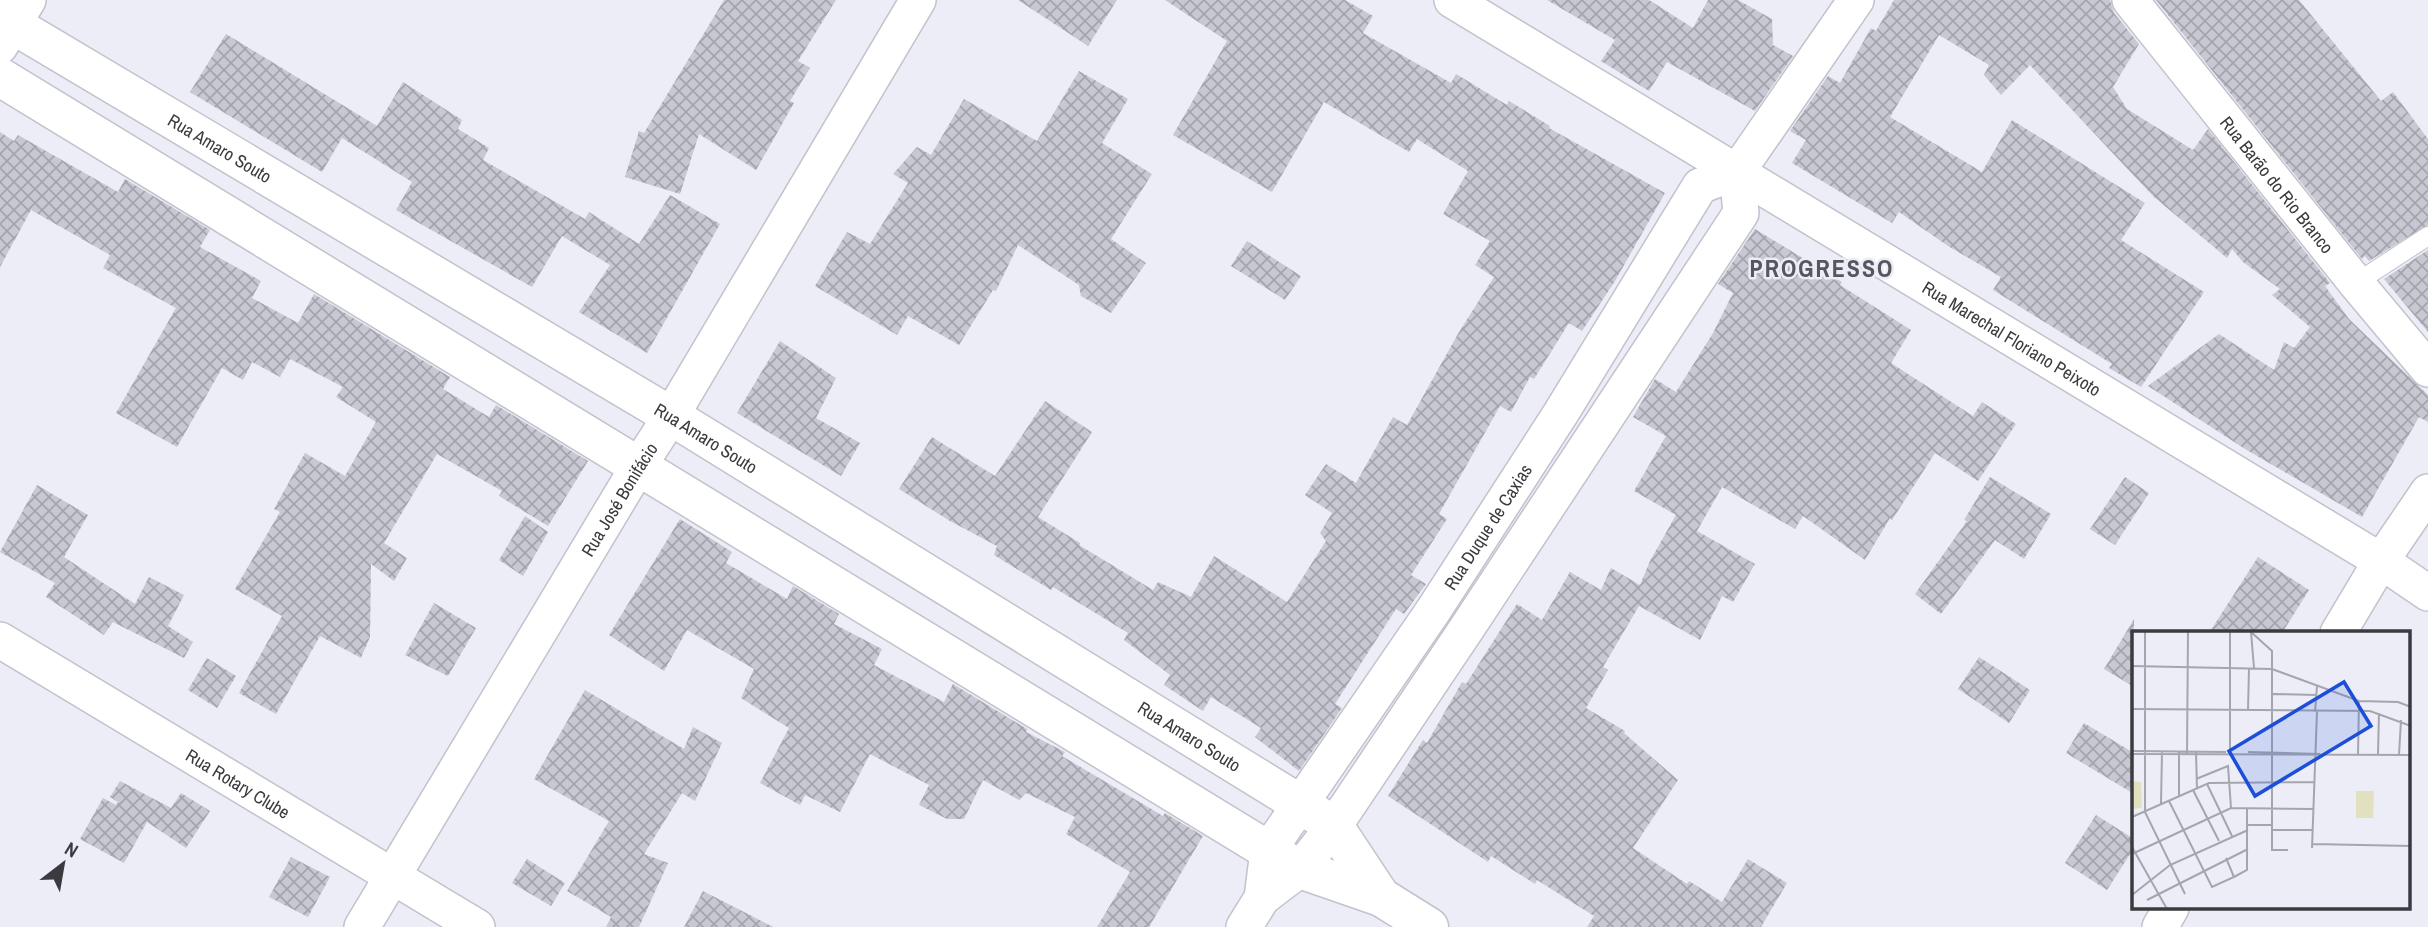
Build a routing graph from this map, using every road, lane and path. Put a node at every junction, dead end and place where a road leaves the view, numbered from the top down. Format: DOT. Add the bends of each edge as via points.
graph roads {
  1 [pos="918,0"];
  2 [pos="1452,0"];
  3 [pos="1856,0"];
  4 [pos="2130,0"];
  5 [pos="10,22"];
  6 [pos="0,77"];
  7 [pos="1737,172"];
  8 [pos="2428,236"];
  9 [pos="2356,283"];
  10 [pos="2428,369"];
  11 [pos="1561,413"];
  12 [pos="671,416"];
  13 [pos="1596,434"];
  14 [pos="638,467"];
  15 [pos="2428,492"];
  16 [pos="2381,561"];
  17 [pos="2428,593"];
  18 [pos="1433,611"];
  19 [pos="1465,631"];
  20 [pos="2339,631"];
  21 [pos="0,640"];
  22 [pos="1300,804"];
  23 [pos="1334,826"];
  24 [pos="1284,860"];
  25 [pos="392,876"];
  26 [pos="1381,897"];
  27 [pos="2170,909"];
  28 [pos="1253,913"];
  29 [pos="362,927"];
  30 [pos="477,927"];
  31 [pos="1429,927"];
  32 [pos="2160,927"];
  1 -- 12 [label="street, Rua José Bonifácio"];
  2 -- 7 [label="street, Rua Marechal Floriano Peixoto"];
  3 -- 7 [label="street"];
  4 -- 9 [label="street, Rua Barão do Rio Branco"];
  5 -- 12 [label="street, Rua Amaro Souto"];
  6 -- 14 [label="street, Rua Amaro Souto"];
  7 -- 11 [label="street, Rua Duque de Caxias" via="1700,186"];
  7 -- 13 [label="street" via="1741,213"];
  7 -- 16 [label="street, Rua Marechal Floriano Peixoto"];
  8 -- 9 [label="lane"];
  9 -- 10 [label="street, Rua Barão do Rio Branco"];
  11 -- 13 [label="street"];
  11 -- 18 [label="street, Rua Duque de Caxias"];
  12 -- 14 [label="street, Rua José Bonifácio"];
  12 -- 22 [label="street, Rua Amaro Souto"];
  13 -- 19 [label="street"];
  14 -- 24 [label="street, Rua Amaro Souto"];
  14 -- 25 [label="street, Rua José Bonifácio"];
  15 -- 16 [label="street"];
  16 -- 17 [label="street, Rua Marechal Floriano Peixoto"];
  16 -- 20 [label="street"];
  18 -- 19 [label="street"];
  18 -- 22 [label="street, Rua Duque de Caxias"];
  19 -- 23 [label="street"];
  21 -- 25 [label="street, Rua Rotary Clube"];
  22 -- 23 [label="street, Rua Amaro Souto"];
  22 -- 24 [label="street, Rua Duque de Caxias"];
  23 -- 24 [label="street"];
  23 -- 26 [label="street, Rua Amaro Souto"];
  24 -- 26 [label="street, Rua Amaro Souto"];
  24 -- 28 [label="street, Rua Duque de Caxias"];
  25 -- 29 [label="street, Rua José Bonifácio"];
  25 -- 30 [label="street, Rua Rotary Clube"];
  26 -- 31 [label="street, Rua Amaro Souto"];
  27 -- 32 [label="street"];
}
